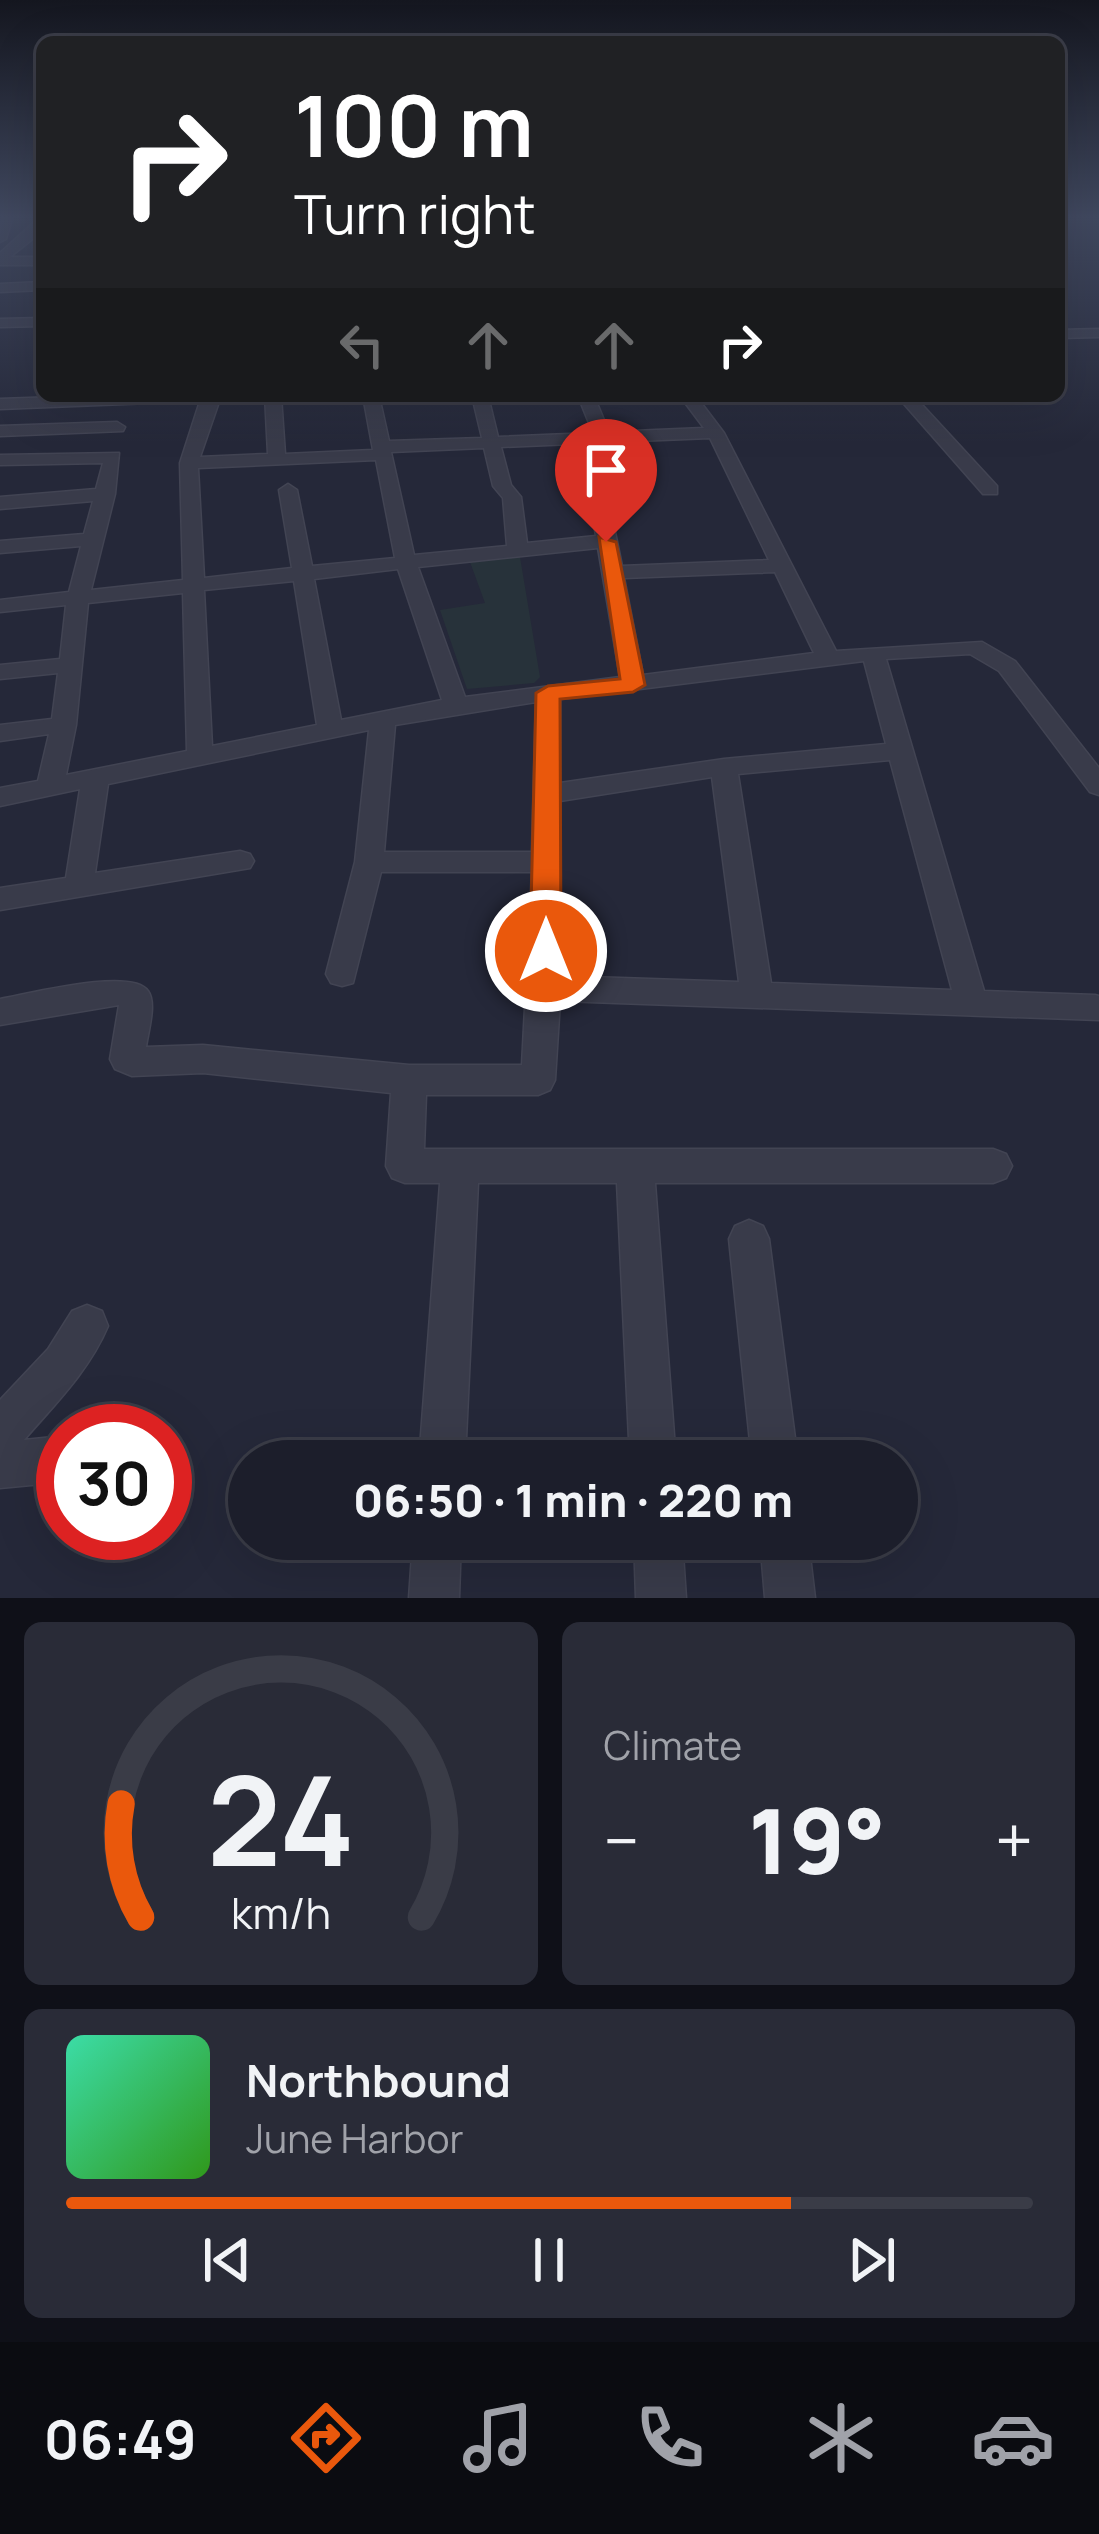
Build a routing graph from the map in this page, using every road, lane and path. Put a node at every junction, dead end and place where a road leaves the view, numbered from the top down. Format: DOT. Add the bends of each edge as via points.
graph roads {
  1 [pos="36,303"];
  2 [pos="0,304"];
  3 [pos="36,322"];
  4 [pos="0,323"];
  5 [pos="1099,333"];
  6 [pos="1065,334"];
  7 [pos="36,339"];
  8 [pos="0,340"];
  9 [pos="53,402"];
  10 [pos="210,402"];
  11 [pos="273,402"];
  12 [pos="372,402"];
  13 [pos="481,402"];
  14 [pos="588,402"];
  15 [pos="693,402"];
  16 [pos="910,402"];
  17 [pos="0,404"];
  18 [pos="117,427"];
  19 [pos="0,430"];
  20 [pos="716,433"];
  21 [pos="603,438"];
  22 [pos="489,440"];
  23 [pos="380,451"];
  24 [pos="277,459"];
  25 [pos="0,460"];
  26 [pos="189,463"];
  27 [pos="622,485"];
  28 [pos="289,490"];
  29 [pos="990,490"];
  30 [pos="106,494"];
  31 [pos="599,498"];
  32 [pos="0,503"];
  33 [pos="93,539"];
  34 [pos="606,542"];
  35 [pos="518,547"];
  36 [pos="0,548"];
  37 [pos="405,559"];
  38 [pos="782,566"];
  39 [pos="304,570"];
  40 [pos="615,572"];
  41 [pos="192,584"];
  42 [pos="78,598"];
  43 [pos="0,606"];
  44 [pos="873,653"];
  45 [pos="829,660"];
  46 [pos="70,664"];
  47 [pos="0,672"];
  48 [pos="633,685"];
  49 [pos="548,693"];
  50 [pos="456,705"];
  51 [pos="382,718"];
  52 [pos="64,725"];
  53 [pos="330,727"];
  54 [pos="0,734"];
  55 [pos="900,752"];
  56 [pos="200,754"];
  57 [pos="724,767"];
  58 [pos="95,779"];
  59 [pos="1099,786"];
  60 [pos="50,788"];
  61 [pos="547,794"];
  62 [pos="0,797"];
  63 [pos="240,861"];
  64 [pos="369,862"];
  65 [pos="546,862"];
  66 [pos="79,886"];
  67 [pos="0,899"];
  68 [pos="342,974"];
  69 [pos="545,988"];
  70 [pos="757,998"];
  71 [pos="972,1004"];
  72 [pos="1095,1008"];
  73 [pos="0,1012"];
  74 [pos="409,1080"];
  75 [pos="993,1166"];
  76 [pos="460,1169"];
  77 [pos="635,1170"];
  78 [pos="749,1240"];
  79 [pos="87,1326"];
  80 [pos="0,1433"];
  81 [pos="443,1440"];
  82 [pos="652,1440"];
  83 [pos="773,1440"];
  84 [pos="36,1463"];
  85 [pos="0,1466"];
  86 [pos="436,1560"];
  87 [pos="659,1560"];
  88 [pos="786,1560"];
  89 [pos="434,1598"];
  90 [pos="662,1598"];
  91 [pos="790,1598"];
  1 -- 2 [label="street"];
  3 -- 4 [label="street"];
  5 -- 6 [label="street"];
  7 -- 8 [label="street"];
  9 -- 17 [label="street"];
  10 -- 26 [label="street"];
  11 -- 24 [label="street"];
  12 -- 23 [label="street"];
  13 -- 22 [label="street"];
  14 -- 21 [label="street"];
  15 -- 20 [label="street"];
  16 -- 29 [label="street"];
  18 -- 19 [label="street"];
  20 -- 21 [label="street"];
  20 -- 38 [label="street"];
  21 -- 22 [label="street"];
  21 -- 27 [label="street"];
  22 -- 23 [label="street"];
  22 -- 35 [label="street" via="512,497"];
  23 -- 24 [label="street"];
  23 -- 37 [label="street"];
  24 -- 26 [label="street"];
  25 -- 30 [label="street" via="113,458"];
  26 -- 41 [label="street"];
  28 -- 39 [label="street"];
  30 -- 32 [label="street"];
  30 -- 33 [label="street"];
  31 -- 34 [label="street"];
  33 -- 36 [label="street"];
  33 -- 42 [label="street"];
  34 -- 35 [label="street"];
  34 -- 40 [label="street"];
  35 -- 37 [label="street"];
  37 -- 39 [label="street"];
  37 -- 50 [label="street"];
  38 -- 40 [label="street"];
  38 -- 45 [label="street"];
  39 -- 41 [label="street"];
  39 -- 53 [label="street"];
  40 -- 48 [label="street"];
  41 -- 42 [label="street"];
  41 -- 56 [label="street"];
  42 -- 43 [label="street"];
  42 -- 46 [label="street"];
  44 -- 45 [label="street"];
  44 -- 55 [label="street"];
  44 -- 59 [label="street" via="974,647 994,656"];
  45 -- 48 [label="street"];
  46 -- 47 [label="street"];
  46 -- 52 [label="street"];
  48 -- 49 [label="street"];
  49 -- 50 [label="street"];
  49 -- 61 [label="street"];
  50 -- 51 [label="street"];
  51 -- 53 [label="street"];
  51 -- 64 [label="street"];
  52 -- 54 [label="street"];
  52 -- 60 [label="street"];
  53 -- 56 [label="street"];
  55 -- 57 [label="street"];
  55 -- 71 [label="street"];
  56 -- 58 [label="street"];
  57 -- 61 [label="street"];
  57 -- 70 [label="street"];
  58 -- 60 [label="street"];
  58 -- 66 [label="street"];
  60 -- 62 [label="street"];
  61 -- 65 [label="street"];
  63 -- 66 [label="street"];
  64 -- 65 [label="street"];
  64 -- 68 [label="street"];
  65 -- 69 [label="street"];
  66 -- 67 [label="street"];
  69 -- 70 [label="street"];
  69 -- 74 [label="street" via="538,1080"];
  70 -- 71 [label="street"];
  71 -- 72 [label="street"];
  73 -- 74 [label="street" via="127,991 136,998 132,1062 203,1059"];
  74 -- 76 [label="street" via="406,1166"];
  75 -- 77 [label="street"];
  76 -- 77 [label="street"];
  76 -- 81 [label="street"];
  77 -- 82 [label="street"];
  78 -- 83 [label="street"];
  79 -- 80 [label="street"];
  84 -- 85 [label="street"];
  86 -- 89 [label="street"];
  87 -- 90 [label="street"];
  88 -- 91 [label="street"];
}
